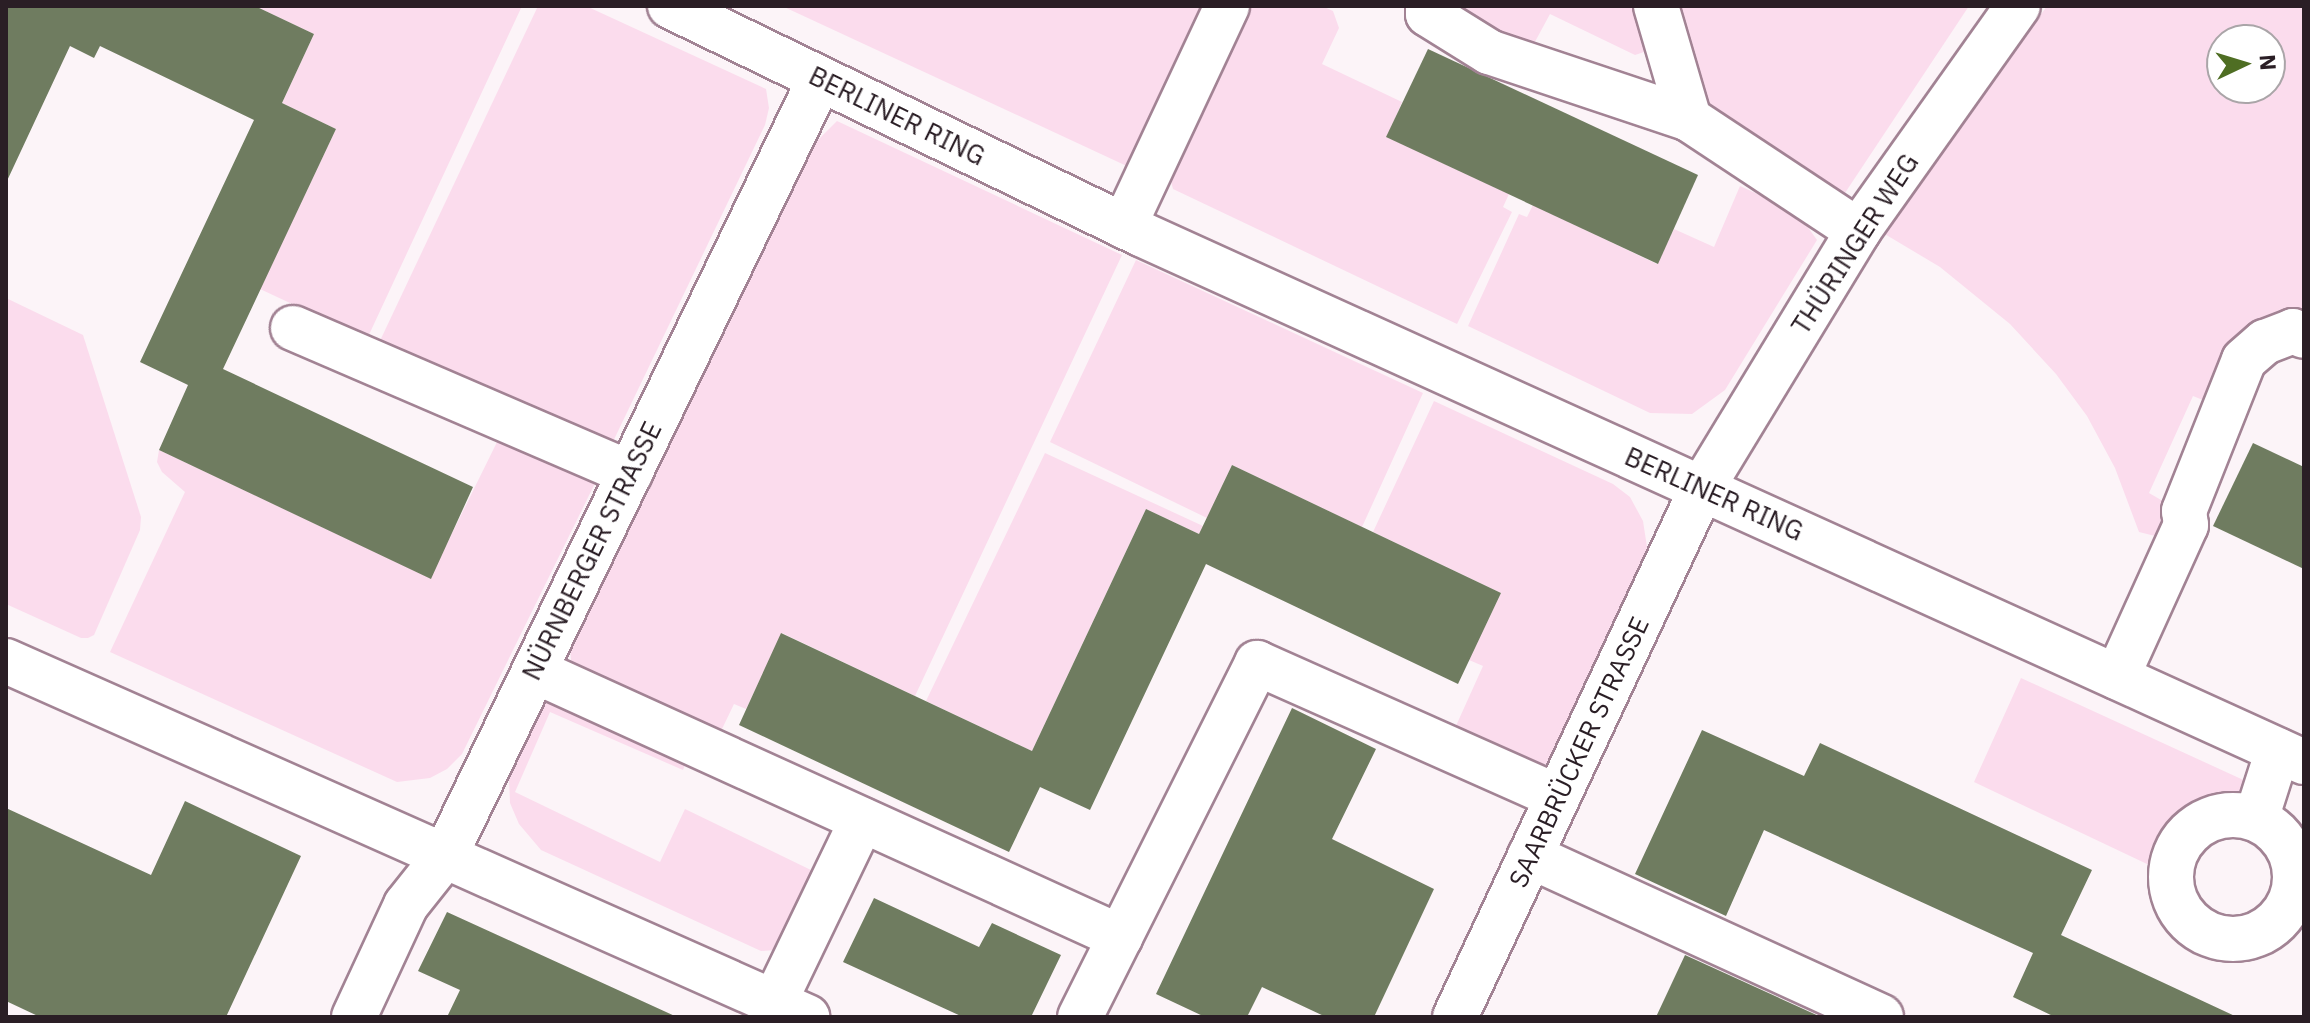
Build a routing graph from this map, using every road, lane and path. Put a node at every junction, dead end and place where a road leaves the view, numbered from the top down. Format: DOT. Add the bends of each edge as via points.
graph roads {
  1 [pos="670,6"];
  2 [pos="1227,6"];
  3 [pos="1428,6"];
  4 [pos="1656,6"];
  5 [pos="2018,6"];
  6 [pos="820,79"];
  7 [pos="1689,119"];
  8 [pos="1124,226"];
  9 [pos="1858,231"];
  10 [pos="293,328"];
  11 [pos="2304,336"];
  12 [pos="630,473"];
  13 [pos="1702,488"];
  14 [pos="6,661"];
  15 [pos="535,671"];
  16 [pos="2117,677"];
  17 [pos="2291,756"];
  18 [pos="1558,797"];
  19 [pos="2256,819"];
  20 [pos="862,820"];
  21 [pos="445,856"];
  22 [pos="1530,856"];
  23 [pos="1120,937"];
  24 [pos="791,1010"];
  25 [pos="354,1017"];
  26 [pos="1080,1017"];
  27 [pos="1455,1017"];
  28 [pos="1881,1017"];
  1 -- 6 [label="lane, BERLINER RING"];
  2 -- 8 [label="lane"];
  3 -- 7 [label="lane" via="1428,14 1489,52"];
  4 -- 7 [label="lane"];
  5 -- 9 [label="lane, THÜRINGER WEG"];
  6 -- 8 [label="lane, BERLINER RING"];
  6 -- 12 [label="lane, NÜRNBERGER STRASSE"];
  7 -- 9 [label="lane"];
  8 -- 13 [label="lane, BERLINER RING"];
  9 -- 13 [label="lane, THÜRINGER WEG"];
  10 -- 12 [label="lane"];
  11 -- 16 [label="lane" via="2293,331 2265,342 2244,360 2184,511 2186,525"];
  12 -- 15 [label="lane, NÜRNBERGER STRASSE"];
  13 -- 16 [label="lane, BERLINER RING"];
  13 -- 18 [label="lane, SAARBRÜCKER STRASSE"];
  14 -- 21 [label="lane"];
  15 -- 20 [label="lane"];
  15 -- 21 [label="lane, NÜRNBERGER STRASSE"];
  16 -- 17 [label="lane, BERLINER RING"];
  17 -- 19 [label="lane"];
  18 -- 22 [label="lane, SAARBRÜCKER STRASSE"];
  18 -- 23 [label="lane" via="1257,663"];
  20 -- 23 [label="lane"];
  20 -- 24 [label="lane"];
  21 -- 24 [label="lane"];
  21 -- 25 [label="lane, NÜRNBERGER STRASSE" via="406,905"];
  22 -- 27 [label="lane, SAARBRÜCKER STRASSE"];
  22 -- 28 [label="lane"];
  23 -- 26 [label="lane"];
}
